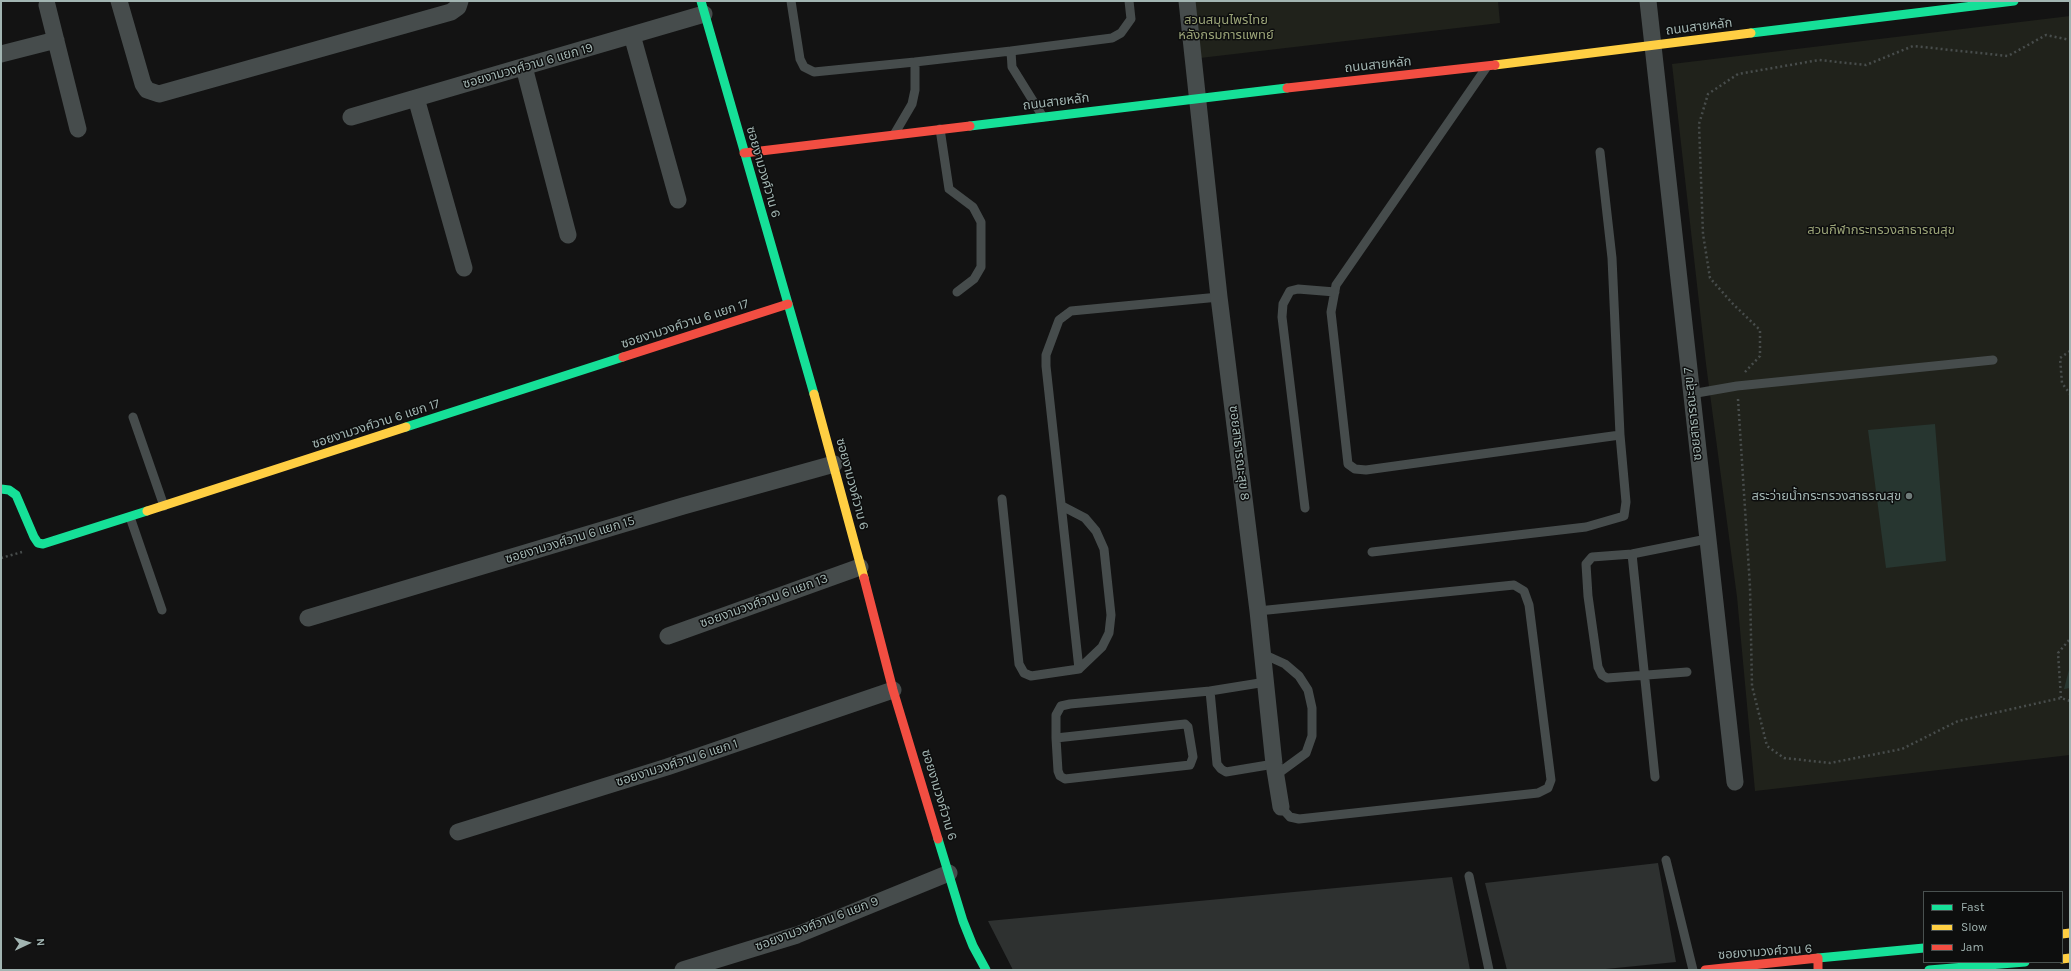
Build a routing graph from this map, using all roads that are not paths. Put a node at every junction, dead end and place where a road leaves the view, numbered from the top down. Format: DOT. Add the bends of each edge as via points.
graph roads {
  1 [pos="119,1"];
  2 [pos="460,1"];
  3 [pos="792,1"];
  4 [pos="1130,1"];
  5 [pos="1187,1"];
  6 [pos="1648,1"];
  7 [pos="2014,1"];
  8 [pos="47,5"];
  9 [pos="702,8"];
  10 [pos="632,35"];
  11 [pos="56,40"];
  12 [pos="1652,45"];
  13 [pos="1011,51"];
  14 [pos="1,54"];
  15 [pos="915,62"];
  16 [pos="1488,66"];
  17 [pos="524,67"];
  18 [pos="416,98"];
  19 [pos="1197,98"];
  20 [pos="351,117"];
  21 [pos="1043,117"];
  22 [pos="78,129"];
  23 [pos="940,129"];
  24 [pos="894,135"];
  25 [pos="1600,152"];
  26 [pos="744,153"];
  27 [pos="678,200"];
  28 [pos="568,234"];
  29 [pos="464,268"];
  30 [pos="957,292"];
  31 [pos="1334,292"];
  32 [pos="1219,297"];
  33 [pos="788,304"];
  34 [pos="1993,360"];
  35 [pos="1691,394"];
  36 [pos="133,417"];
  37 [pos="1620,435"];
  38 [pos="834,464"];
  39 [pos="1,489"];
  40 [pos="1002,499"];
  41 [pos="164,506"];
  42 [pos="1062,506"];
  43 [pos="1305,508"];
  44 [pos="130,517"];
  45 [pos="1707,540"];
  46 [pos="1372,552"];
  47 [pos="1632,554"];
  48 [pos="860,567"];
  49 [pos="162,610"];
  50 [pos="1258,611"];
  51 [pos="308,618"];
  52 [pos="668,636"];
  53 [pos="1263,654"];
  54 [pos="1079,669"];
  55 [pos="1688,672"];
  56 [pos="1646,676"];
  57 [pos="1266,682"];
  58 [pos="894,690"];
  59 [pos="1210,691"];
  60 [pos="1056,738"];
  61 [pos="1275,770"];
  62 [pos="1655,777"];
  63 [pos="1735,782"];
  64 [pos="1281,807"];
  65 [pos="458,832"];
  66 [pos="1666,860"];
  67 [pos="949,872"];
  68 [pos="1469,876"];
  69 [pos="1923,948"];
  70 [pos="1818,958"];
  71 [pos="2013,963"];
  72 [pos="683,970"];
  73 [pos="986,970"];
  74 [pos="1489,970"];
  75 [pos="1693,970"];
  76 [pos="1705,970"];
  77 [pos="1818,970"];
  78 [pos="1929,970"];
  1 -- 2 [label="street" via="143,84 147,90 159,94 451,12 458,7"];
  3 -- 15 [label="lane" via="800,59 804,67 814,72"];
  4 -- 13 [label="lane" via="1131,19 1122,33 1112,38"];
  5 -- 19 [label="street, ซอยสาธารณะสุข 8"];
  6 -- 12 [label="street, ซอยสาธารณะสุข 7"];
  7 -- 12 [label="main road, ถนนสายหลัก"];
  8 -- 11 [label="street"];
  9 -- 10 [label="street, ซอยงามวงศ์วาน 6 แยก 19"];
  9 -- 26 [label="main road, ซอยงามวงศ์วาน 6"];
  10 -- 17 [label="street, ซอยงามวงศ์วาน 6 แยก 19"];
  10 -- 27 [label="street"];
  11 -- 14 [label="street"];
  11 -- 22 [label="street"];
  12 -- 16 [label="main road, ถนนสายหลัก"];
  12 -- 35 [label="street, ซอยสาธารณะสุข 7"];
  13 -- 15 [label="lane"];
  13 -- 21 [label="lane" via="1012,68"];
  15 -- 24 [label="lane" via="912,104"];
  16 -- 19 [label="main road, ถนนสายหลัก"];
  16 -- 31 [label="lane"];
  17 -- 18 [label="street, ซอยงามวงศ์วาน 6 แยก 19"];
  17 -- 28 [label="street"];
  18 -- 20 [label="street, ซอยงามวงศ์วาน 6 แยก 19"];
  18 -- 29 [label="street"];
  19 -- 21 [label="main road, ถนนสายหลัก"];
  19 -- 32 [label="street, ซอยสาธารณะสุข 8"];
  21 -- 23 [label="main road, ถนนสายหลัก"];
  23 -- 24 [label="main road, ถนนสายหลัก"];
  23 -- 30 [label="lane" via="950,189 973,207 981,222 981,267 974,279"];
  24 -- 26 [label="main road, ถนนสายหลัก"];
  25 -- 37 [label="lane" via="1612,258"];
  26 -- 33 [label="main road, ซอยงามวงศ์วาน 6"];
  31 -- 37 [label="lane" via="1330,312 1348,464 1355,469 1366,470"];
  31 -- 43 [label="lane" via="1298,289 1290,291 1283,304 1282,317"];
  32 -- 42 [label="lane" via="1071,311 1059,320 1046,356"];
  32 -- 50 [label="street, ซอยสาธารณะสุข 8"];
  33 -- 38 [label="main road, ซอยงามวงศ์วาน 6"];
  33 -- 41 [label="main road, ซอยงามวงศ์วาน 6 แยก 17"];
  34 -- 35 [label="lane" via="1737,386"];
  35 -- 45 [label="street, ซอยสาธารณะสุข 7"];
  36 -- 41 [label="lane"];
  37 -- 46 [label="lane" via="1626,502 1624,516 1586,527"];
  38 -- 48 [label="main road, ซอยงามวงศ์วาน 6"];
  38 -- 51 [label="street, ซอยงามวงศ์วาน 6 แยก 15" via="683,506"];
  39 -- 44 [label="main road, ซอยงามวงศ์วาน 6 แยก 17" via="9,490 16,495 34,537 43,544"];
  40 -- 54 [label="lane" via="1019,664 1024,673 1030,676"];
  41 -- 44 [label="main road, ซอยงามวงศ์วาน 6 แยก 17"];
  42 -- 54 [label="lane"];
  42 -- 54 [label="lane" via="1085,518 1096,531 1104,549 1111,615 1109,633 1102,647"];
  44 -- 49 [label="lane"];
  45 -- 47 [label="lane"];
  45 -- 63 [label="street, ซอยสาธารณะสุข 7"];
  47 -- 56 [label="lane"];
  47 -- 56 [label="lane" via="1588,559 1588,596 1598,667 1602,675 1607,678"];
  48 -- 52 [label="street, ซอยงามวงศ์วาน 6 แยก 13"];
  48 -- 58 [label="main road, ซอยงามวงศ์วาน 6"];
  50 -- 53 [label="street, ซอยสาธารณะสุข 8"];
  50 -- 64 [label="lane" via="1514,585 1524,591 1529,605 1551,780 1548,788 1538,793 1299,819 1290,817"];
  53 -- 57 [label="street, ซอยสาธารณะสุข 8"];
  53 -- 61 [label="lane" via="1285,664 1299,676 1308,690 1312,708 1312,736 1306,753"];
  55 -- 56 [label="lane"];
  56 -- 62 [label="lane"];
  57 -- 59 [label="lane"];
  57 -- 61 [label="street, ซอยสาธารณะสุข 8"];
  58 -- 65 [label="street, ซอยงามวงศ์วาน 6 แยก 1" via="667,767"];
  58 -- 67 [label="main road, ซอยงามวงศ์วาน 6"];
  59 -- 60 [label="lane" via="1061,706 1056,715"];
  59 -- 61 [label="lane" via="1217,764 1221,769 1226,772"];
  60 -- 60 [label="lane" via="1058,771 1065,779 1190,765 1193,757 1188,727 1184,724"];
  61 -- 64 [label="street, ซอยสาธารณะสุข 8"];
  66 -- 75 [label="lane"];
  67 -- 72 [label="street, ซอยงามวงศ์วาน 6 แยก 9" via="797,935"];
  67 -- 73 [label="main road, ซอยงามวงศ์วาน 6" via="973,946"];
  68 -- 74 [label="lane"];
  69 -- 70 [label="main road"];
  70 -- 76 [label="main road, ซอยงามวงศ์วาน 6"];
  70 -- 77 [label="main road, ซอยงามวงศ์วาน 6"];
  71 -- 78 [label="main road"];
}
